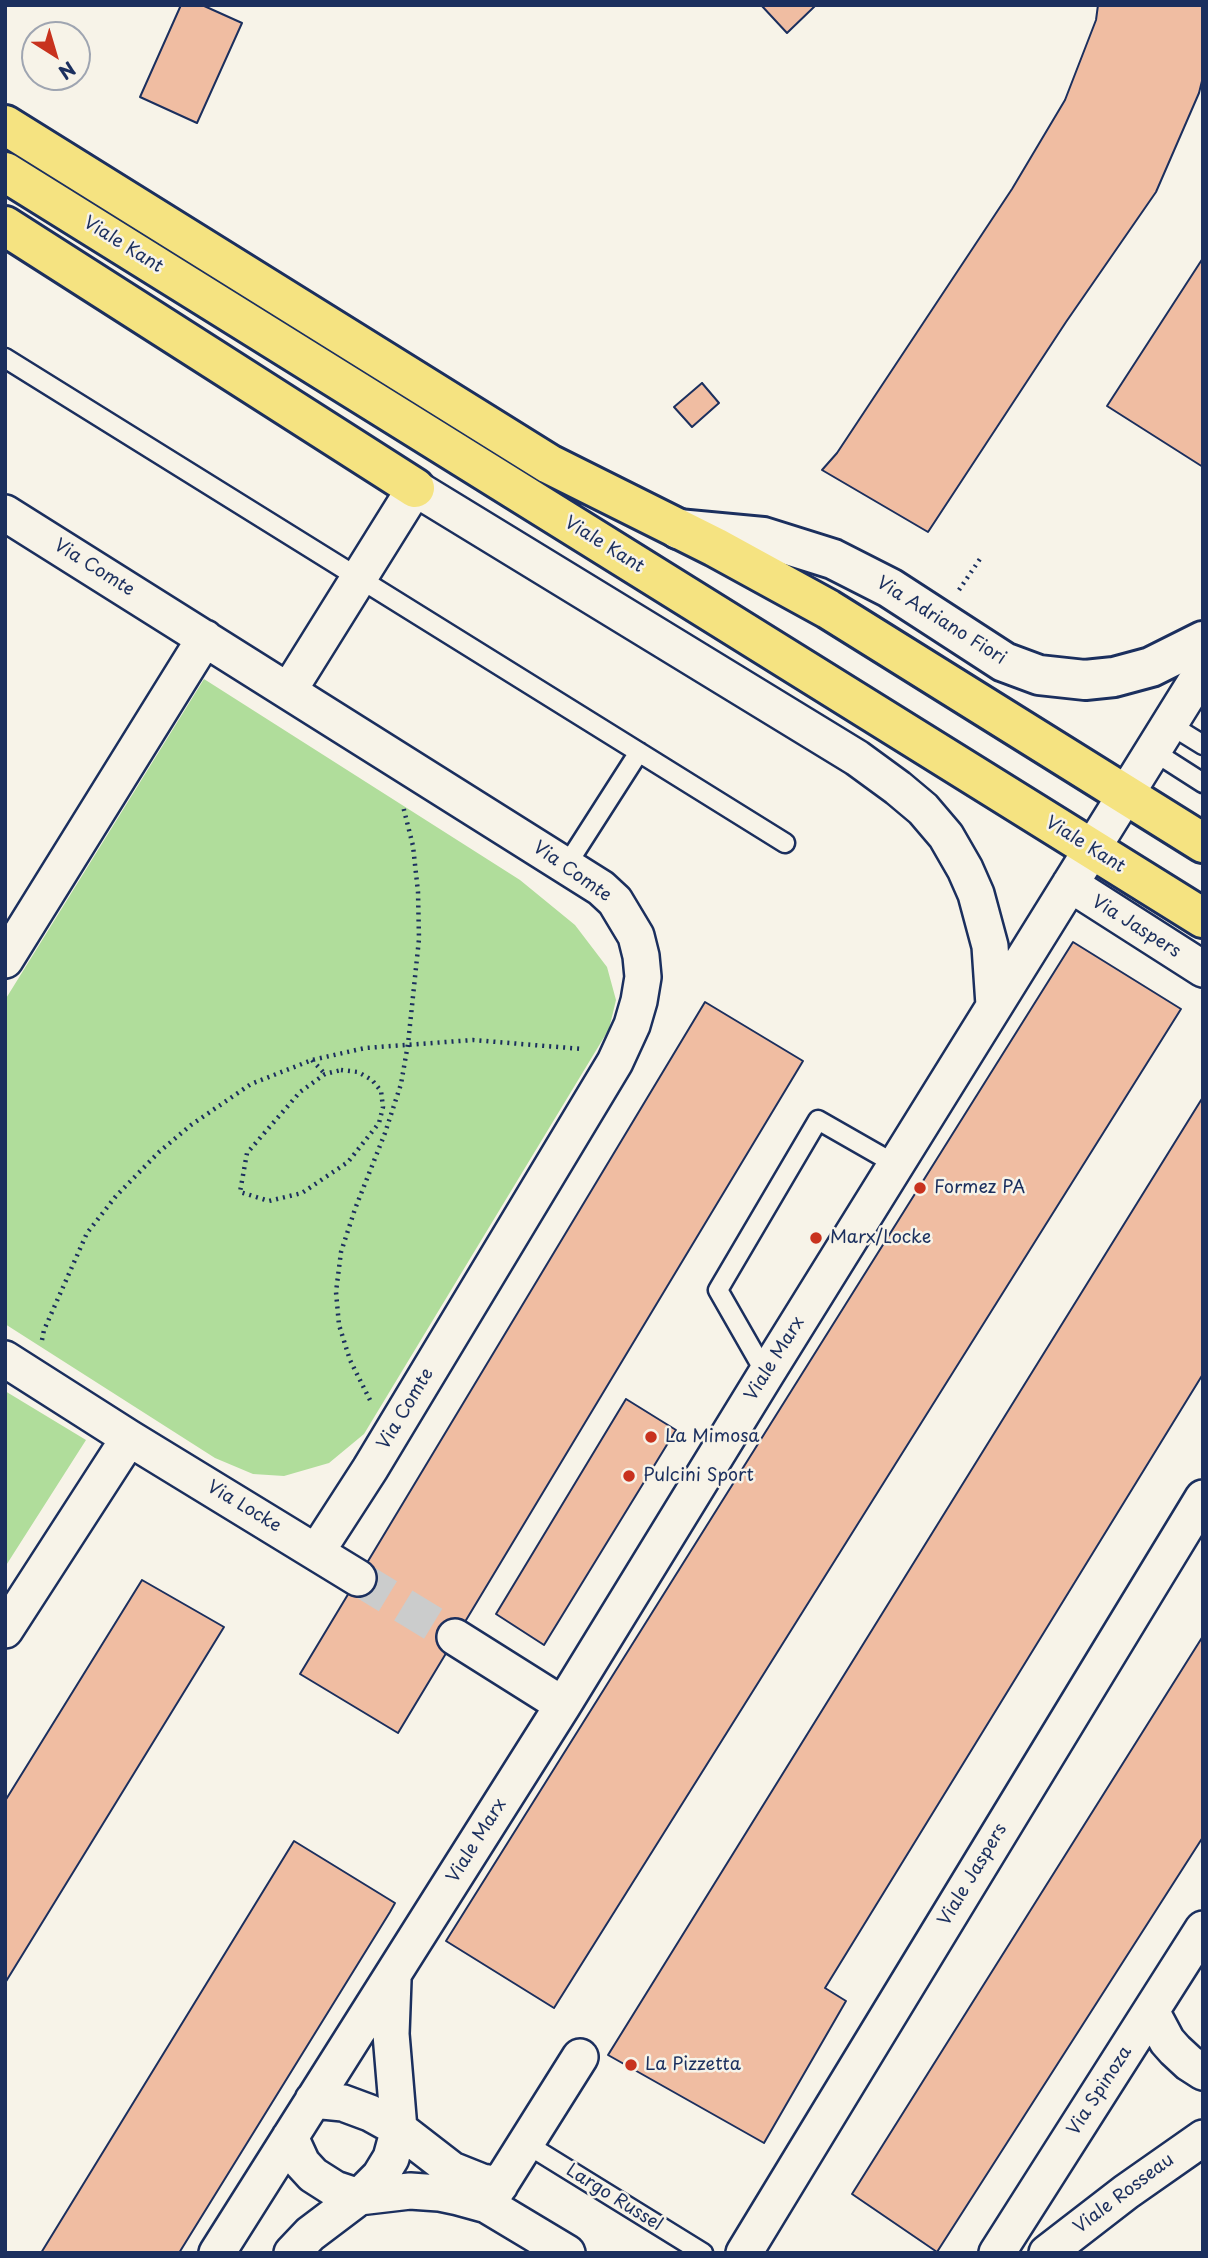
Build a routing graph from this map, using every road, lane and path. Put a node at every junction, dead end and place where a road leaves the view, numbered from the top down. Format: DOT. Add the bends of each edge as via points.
graph roads {
  1 [pos="5,125"];
  2 [pos="5,172"];
  3 [pos="5,226"];
  4 [pos="5,358"];
  5 [pos="415,488"];
  6 [pos="5,513"];
  7 [pos="678,529"];
  8 [pos="359,579"];
  9 [pos="205,638"];
  10 [pos="1203,641"];
  11 [pos="1203,670"];
  12 [pos="289,690"];
  13 [pos="1161,738"];
  14 [pos="1203,745"];
  15 [pos="639,752"];
  16 [pos="395,758"];
  17 [pos="1203,783"];
  18 [pos="1125,795"];
  19 [pos="785,843"];
  20 [pos="1203,843"];
  21 [pos="1091,850"];
  22 [pos="566,866"];
  23 [pos="1070,884"];
  24 [pos="1203,918"];
  25 [pos="5,960"];
  26 [pos="1203,969"];
  27 [pos="995,1005"];
  28 [pos="408,1044"];
  29 [pos="621,1049"];
  30 [pos="312,1060"];
  31 [pos="326,1074"];
  32 [pos="379,1123"];
  33 [pos="385,1133"];
  34 [pos="895,1164"];
  35 [pos="19,1368"];
  36 [pos="766,1374"];
  37 [pos="129,1438"];
  38 [pos="388,1438"];
  39 [pos="1203,1498"];
  40 [pos="317,1551"];
  41 [pos="358,1578"];
  42 [pos="5,1630"];
  43 [pos="456,1637"];
  44 [pos="564,1705"];
  45 [pos="1203,1929"];
  46 [pos="393,1976"];
  47 [pos="1151,2011"];
  48 [pos="580,2057"];
  49 [pos="1203,2072"];
  50 [pos="313,2100"];
  51 [pos="399,2129"];
  52 [pos="290,2137"];
  53 [pos="1203,2138"];
  54 [pos="525,2143"];
  55 [pos="493,2195"];
  56 [pos="359,2197"];
  57 [pos="217,2253"];
  58 [pos="292,2253"];
  59 [pos="567,2253"];
  60 [pos="703,2253"];
  61 [pos="744,2253"];
  62 [pos="997,2253"];
  63 [pos="1047,2253"];
  1 -- 7 [label="main road" via="538,458"];
  2 -- 21 [label="main road, Viale Kant"];
  3 -- 5 [label="main road"];
  4 -- 8 [label="lane"];
  5 -- 8 [label="street"];
  5 -- 27 [label="street" via="857,758 923,809 946,836 976,894 990,946"];
  6 -- 9 [label="street, Via Comte"];
  7 -- 10 [label="street, Via Adriano Fiori" via="763,537 833,559 890,588 1004,662 1039,675 1085,680 1114,677 1151,667"];
  7 -- 18 [label="main road" via="828,609"];
  8 -- 12 [label="street"];
  8 -- 15 [label="lane"];
  9 -- 12 [label="street, Via Comte"];
  9 -- 25 [label="street"];
  11 -- 13 [label="street"];
  12 -- 16 [label="street, Via Comte"];
  13 -- 14 [label="lane"];
  13 -- 17 [label="lane"];
  13 -- 18 [label="street"];
  15 -- 19 [label="lane"];
  15 -- 22 [label="lane"];
  16 -- 22 [label="street, Via Comte"];
  16 -- 28 [label="path" via="414,846 418,892 419,939"];
  18 -- 20 [label="main road"];
  18 -- 21 [label="street, Viale Marx"];
  21 -- 23 [label="street, Viale Marx"];
  21 -- 24 [label="main road, Viale Kant"];
  22 -- 29 [label="street, Via Comte" via="615,901 636,936 643,977 636,1013"];
  23 -- 26 [label="street, Via Jaspers"];
  23 -- 27 [label="street, Viale Marx"];
  27 -- 34 [label="street, Viale Marx"];
  28 -- 29 [label="path" via="473,1040"];
  28 -- 30 [label="path"];
  28 -- 33 [label="path"];
  29 -- 38 [label="street, Via Comte"];
  30 -- 31 [label="path"];
  30 -- 35 [label="path" via="251,1084 191,1125 116,1196 87,1233 44,1330"];
  31 -- 32 [label="path" via="358,1072 372,1080 381,1091"];
  31 -- 32 [label="path" via="300,1092 247,1153 240,1192 270,1201 302,1193 348,1162"];
  32 -- 33 [label="path"];
  33 -- 38 [label="path" via="341,1252 336,1292 339,1325 350,1360"];
  34 -- 36 [label="street, Viale Marx"];
  34 -- 36 [label="lane" via="818,1120 718,1290"];
  35 -- 37 [label="street, Via Locke"];
  36 -- 44 [label="street, Viale Marx"];
  37 -- 40 [label="street, Via Locke"];
  37 -- 42 [label="street"];
  38 -- 40 [label="street, Via Comte"];
  39 -- 61 [label="street, Viale Jaspers"];
  40 -- 41 [label="street, Via Locke"];
  43 -- 44 [label="street"];
  44 -- 46 [label="street, Viale Marx"];
  45 -- 47 [label="street, Via Spinoza"];
  46 -- 50 [label="street, Viale Marx"];
  46 -- 51 [label="street" via="391,2034"];
  47 -- 49 [label="street" via="1167,2041"];
  47 -- 62 [label="street, Via Spinoza"];
  48 -- 54 [label="street"];
  50 -- 51 [label="street" via="357,2107"];
  50 -- 52 [label="street, Viale Marx"];
  51 -- 55 [label="street" via="452,2170 482,2182"];
  51 -- 56 [label="street" via="386,2168"];
  52 -- 56 [label="street" via="313,2175"];
  52 -- 57 [label="street, Viale Marx"];
  53 -- 63 [label="street, Viale Rosseau"];
  54 -- 55 [label="street"];
  54 -- 60 [label="lane, Largo Russel"];
  55 -- 56 [label="street" via="401,2192"];
  55 -- 59 [label="street"];
  56 -- 58 [label="street"];
}
